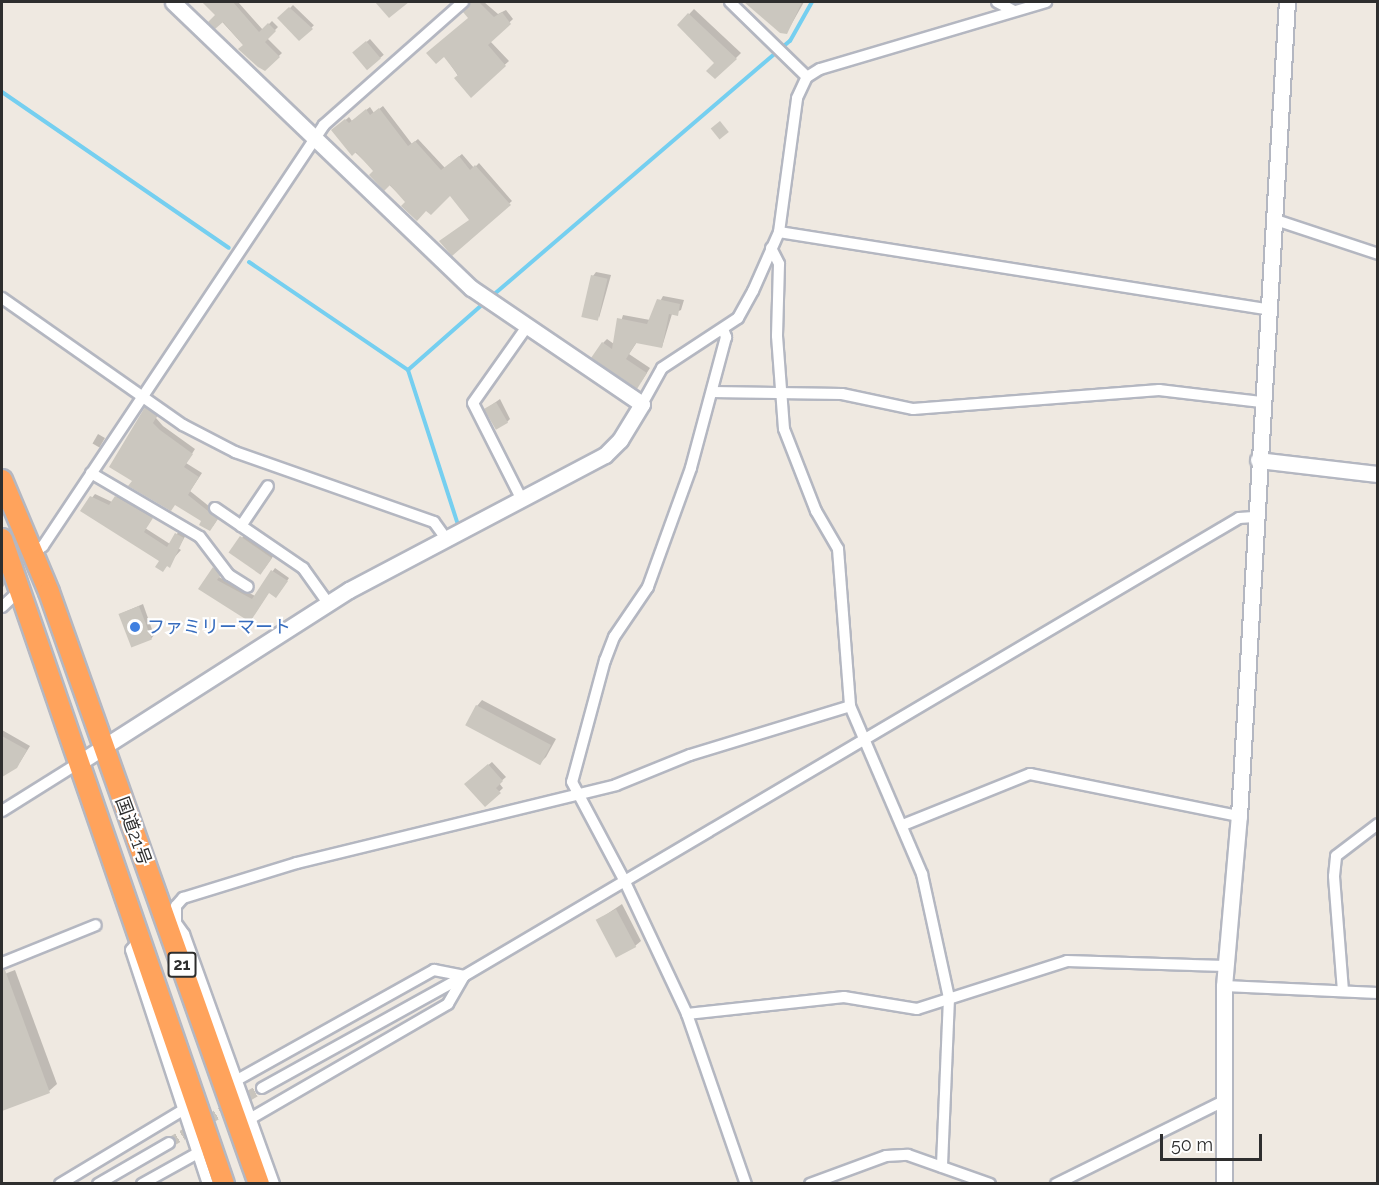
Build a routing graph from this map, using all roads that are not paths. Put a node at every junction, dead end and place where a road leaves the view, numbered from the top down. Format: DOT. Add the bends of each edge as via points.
graph roads {
  1 [pos="173,2"];
  2 [pos="464,2"];
  3 [pos="730,2"];
  4 [pos="997,2"];
  5 [pos="1046,2"];
  6 [pos="1287,2"];
  7 [pos="1014,11"];
  8 [pos="807,77"];
  9 [pos="317,140"];
  10 [pos="1273,219"];
  11 [pos="779,232"];
  12 [pos="771,248"];
  13 [pos="1377,254"];
  14 [pos="2,298"];
  15 [pos="1268,309"];
  16 [pos="526,328"];
  17 [pos="723,329"];
  18 [pos="712,392"];
  19 [pos="781,393"];
  20 [pos="142,396"];
  21 [pos="1261,402"];
  22 [pos="642,404"];
  23 [pos="1258,460"];
  24 [pos="91,473"];
  25 [pos="1377,474"];
  26 [pos="2,480"];
  27 [pos="268,486"];
  28 [pos="521,498"];
  29 [pos="215,508"];
  30 [pos="1254,517"];
  31 [pos="241,526"];
  32 [pos="445,537"];
  33 [pos="2,539"];
  34 [pos="31,555"];
  35 [pos="248,587"];
  36 [pos="20,590"];
  37 [pos="328,603"];
  38 [pos="2,607"];
  39 [pos="850,706"];
  40 [pos="866,738"];
  41 [pos="102,746"];
  42 [pos="80,762"];
  43 [pos="579,792"];
  44 [pos="2,810"];
  45 [pos="1239,816"];
  46 [pos="1377,824"];
  47 [pos="903,825"];
  48 [pos="624,880"];
  49 [pos="171,924"];
  50 [pos="96,925"];
  51 [pos="140,938"];
  52 [pos="2,963"];
  53 [pos="1226,966"];
  54 [pos="464,976"];
  55 [pos="1224,986"];
  56 [pos="1343,991"];
  57 [pos="1377,993"];
  58 [pos="949,998"];
  59 [pos="687,1014"];
  60 [pos="237,1080"];
  61 [pos="262,1088"];
  62 [pos="1222,1102"];
  63 [pos="183,1110"];
  64 [pos="251,1118"];
  65 [pos="169,1143"];
  66 [pos="198,1153"];
  67 [pos="942,1167"];
  68 [pos="60,1184"];
  69 [pos="98,1184"];
  70 [pos="142,1184"];
  71 [pos="208,1184"];
  72 [pos="224,1184"];
  73 [pos="259,1184"];
  74 [pos="274,1184"];
  75 [pos="746,1184"];
  76 [pos="810,1184"];
  77 [pos="990,1184"];
  78 [pos="1056,1184"];
  79 [pos="1224,1184"];
  1 -- 9 [label="street"];
  2 -- 9 [label="street" via="324,125"];
  3 -- 8 [label="street"];
  4 -- 7 [label="street"];
  5 -- 7 [label="street"];
  6 -- 10 [label="street"];
  7 -- 8 [label="street" via="820,69"];
  8 -- 11 [label="street" via="797,98"];
  9 -- 16 [label="street" via="479,294"];
  9 -- 20 [label="street"];
  10 -- 13 [label="street"];
  10 -- 15 [label="street"];
  11 -- 12 [label="street"];
  11 -- 15 [label="street"];
  12 -- 17 [label="street" via="738,318"];
  12 -- 19 [label="street" via="779,264"];
  14 -- 20 [label="street"];
  15 -- 21 [label="street"];
  16 -- 22 [label="street"];
  16 -- 28 [label="street" via="473,403"];
  17 -- 18 [label="street" via="726,337"];
  17 -- 22 [label="street" via="675,356 662,368"];
  18 -- 19 [label="street"];
  18 -- 43 [label="street" via="691,468 648,587 614,637 605,660 572,782"];
  19 -- 21 [label="street" via="842,394 913,409 1081,393 1159,390"];
  19 -- 39 [label="street" via="784,429 816,510 838,549"];
  20 -- 24 [label="street"];
  20 -- 32 [label="street" via="183,425 235,452 434,522"];
  21 -- 23 [label="street"];
  22 -- 28 [label="street" via="620,441 605,454"];
  23 -- 25 [label="street"];
  23 -- 30 [label="street"];
  24 -- 34 [label="street" via="43,546"];
  24 -- 35 [label="street" via="200,537 229,575"];
  26 -- 34 [label="highway, 国道21号 / 21"];
  27 -- 31 [label="street"];
  28 -- 32 [label="street"];
  29 -- 31 [label="street"];
  30 -- 40 [label="street" via="1239,518"];
  30 -- 45 [label="street"];
  31 -- 37 [label="street" via="303,568"];
  32 -- 37 [label="street"];
  33 -- 36 [label="highway, 国道21号 / 21"];
  34 -- 41 [label="highway, 国道21号 / 21" via="49,592"];
  36 -- 38 [label="street"];
  36 -- 42 [label="highway, 国道21号 / 21"];
  37 -- 41 [label="street"];
  39 -- 40 [label="street"];
  39 -- 43 [label="street" via="690,755 616,785"];
  40 -- 47 [label="street"];
  40 -- 48 [label="street"];
  41 -- 42 [label="street"];
  41 -- 49 [label="highway, 国道21号 / 21"];
  42 -- 44 [label="street"];
  42 -- 51 [label="highway, 国道21号 / 21"];
  43 -- 48 [label="street"];
  43 -- 49 [label="street" via="297,863 183,898 176,906"];
  45 -- 47 [label="street" via="1030,774"];
  45 -- 53 [label="street"];
  46 -- 56 [label="street" via="1336,856 1334,876"];
  47 -- 58 [label="street" via="922,874"];
  48 -- 54 [label="street"];
  48 -- 59 [label="street"];
  49 -- 60 [label="street" via="184,934"];
  49 -- 73 [label="highway, 国道21号 / 21"];
  50 -- 52 [label="street"];
  51 -- 63 [label="street" via="131,950"];
  51 -- 72 [label="highway, 国道21号 / 21"];
  53 -- 55 [label="street"];
  53 -- 58 [label="street" via="1067,961"];
  54 -- 60 [label="street" via="434,970"];
  54 -- 61 [label="street"];
  54 -- 64 [label="street" via="448,1004"];
  55 -- 56 [label="street"];
  55 -- 62 [label="street"];
  56 -- 57 [label="street"];
  58 -- 59 [label="street" via="917,1008 844,997"];
  58 -- 67 [label="street"];
  59 -- 75 [label="street"];
  60 -- 64 [label="street"];
  62 -- 78 [label="street"];
  62 -- 79 [label="street"];
  63 -- 66 [label="street"];
  63 -- 68 [label="street"];
  64 -- 74 [label="street"];
  65 -- 69 [label="street"];
  66 -- 70 [label="street"];
  66 -- 71 [label="street"];
  67 -- 76 [label="street" via="908,1155 886,1156"];
  67 -- 77 [label="street"];
}
